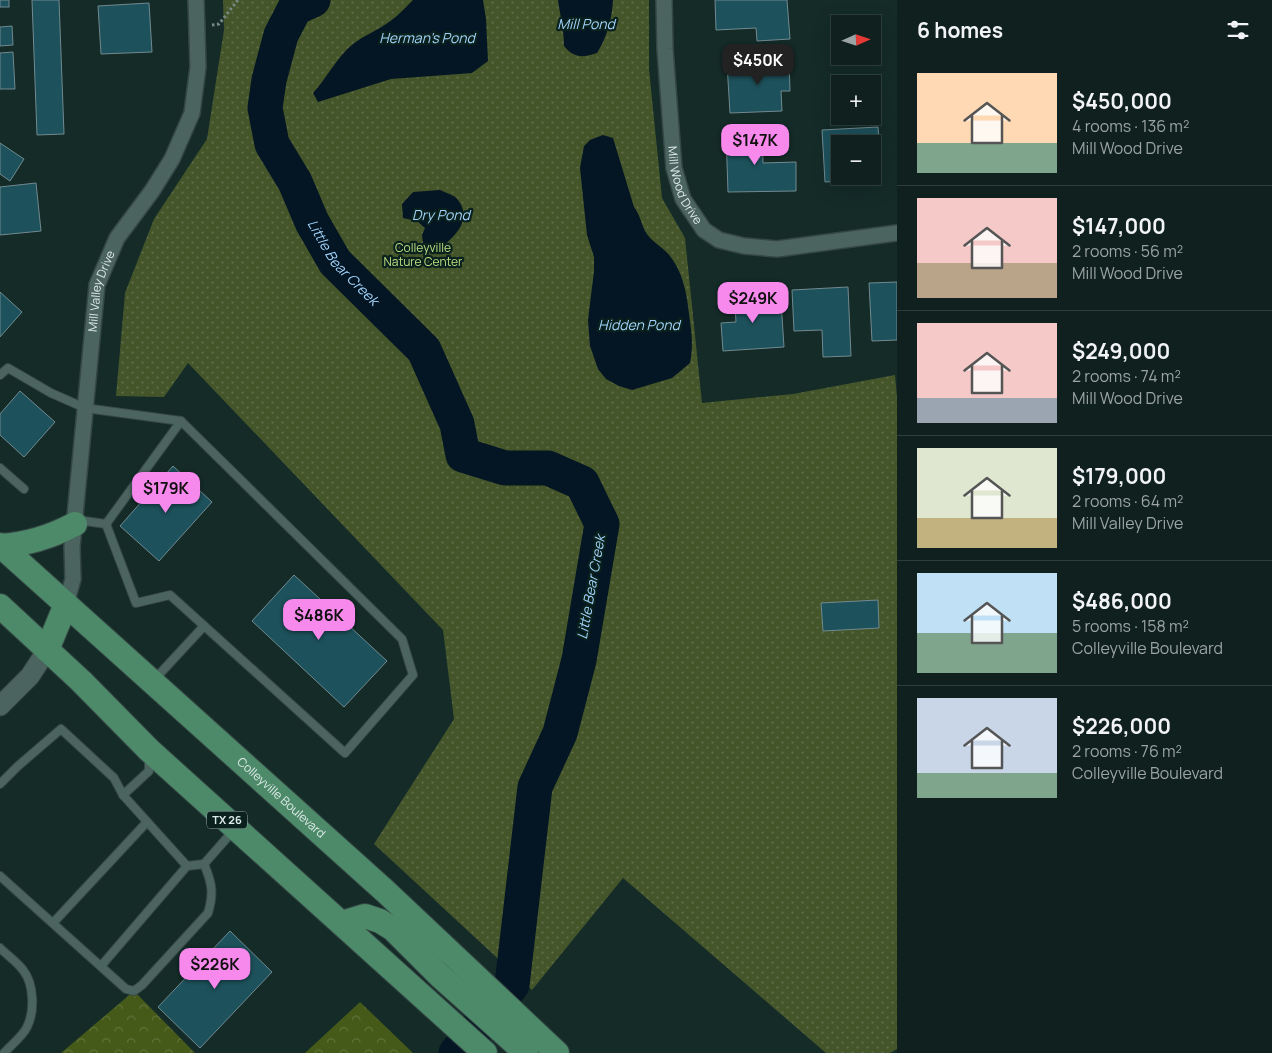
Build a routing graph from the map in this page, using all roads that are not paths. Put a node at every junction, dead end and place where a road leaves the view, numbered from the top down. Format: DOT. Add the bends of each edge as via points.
graph roads {
  1 [pos="196,0"];
  2 [pos="664,0"];
  3 [pos="897,233"];
  4 [pos="0,375"];
  5 [pos="85,408"];
  6 [pos="181,421"];
  7 [pos="0,468"];
  8 [pos="24,489"];
  9 [pos="75,522"];
  10 [pos="106,524"];
  11 [pos="1,545"];
  12 [pos="66,604"];
  13 [pos="0,606"];
  14 [pos="204,626"];
  15 [pos="47,650"];
  16 [pos="153,681"];
  17 [pos="0,706"];
  18 [pos="148,750"];
  19 [pos="0,784"];
  20 [pos="123,795"];
  21 [pos="147,822"];
  22 [pos="236,827"];
  23 [pos="204,864"];
  24 [pos="187,866"];
  25 [pos="0,876"];
  26 [pos="53,923"];
  27 [pos="342,924"];
  28 [pos="0,948"];
  29 [pos="101,966"];
  30 [pos="4,1053"];
  31 [pos="485,1053"];
  32 [pos="526,1053"];
  33 [pos="557,1053"];
  1 -- 5 [label="street, Mill Valley Drive" via="198,67 192,113 172,159 117,238 97,286"];
  2 -- 3 [label="street, Mill Wood Drive" via="674,168 683,199 704,230 719,240 777,249"];
  4 -- 5 [label="lane" via="8,368"];
  5 -- 6 [label="lane"];
  5 -- 9 [label="street, Mill Valley Drive"];
  6 -- 10 [label="lane"];
  6 -- 14 [label="lane" via="402,639 413,676 345,753"];
  7 -- 8 [label="lane"];
  9 -- 10 [label="lane"];
  9 -- 11 [label="main road" via="45,538"];
  9 -- 12 [label="street, Mill Valley Drive" via="73,579"];
  10 -- 14 [label="lane" via="136,603 170,595"];
  11 -- 12 [label="main road, Colleyville Boulevard"];
  12 -- 15 [label="main road"];
  12 -- 16 [label="main road, Colleyville Boulevard"];
  13 -- 15 [label="main road, TX 26"];
  14 -- 16 [label="lane"];
  15 -- 17 [label="street" via="30,676"];
  15 -- 18 [label="main road, TX 26"];
  16 -- 33 [label="main road, Colleyville Boulevard"];
  18 -- 20 [label="lane" via="149,770"];
  18 -- 22 [label="main road, TX 26"];
  19 -- 20 [label="lane" via="62,729 114,778"];
  20 -- 21 [label="lane"];
  21 -- 24 [label="lane"];
  21 -- 26 [label="lane"];
  22 -- 23 [label="lane"];
  22 -- 27 [label="main road, TX 26"];
  23 -- 24 [label="lane"];
  23 -- 29 [label="lane" via="211,880 212,899 208,913 142,985 134,991 126,989"];
  24 -- 29 [label="lane"];
  25 -- 26 [label="lane"];
  26 -- 29 [label="lane"];
  27 -- 31 [label="main road, TX 26"];
  27 -- 32 [label="main road" via="365,916 393,930"];
  28 -- 30 [label="lane" via="23,969 30,983 32,1001 27,1028"];
}
